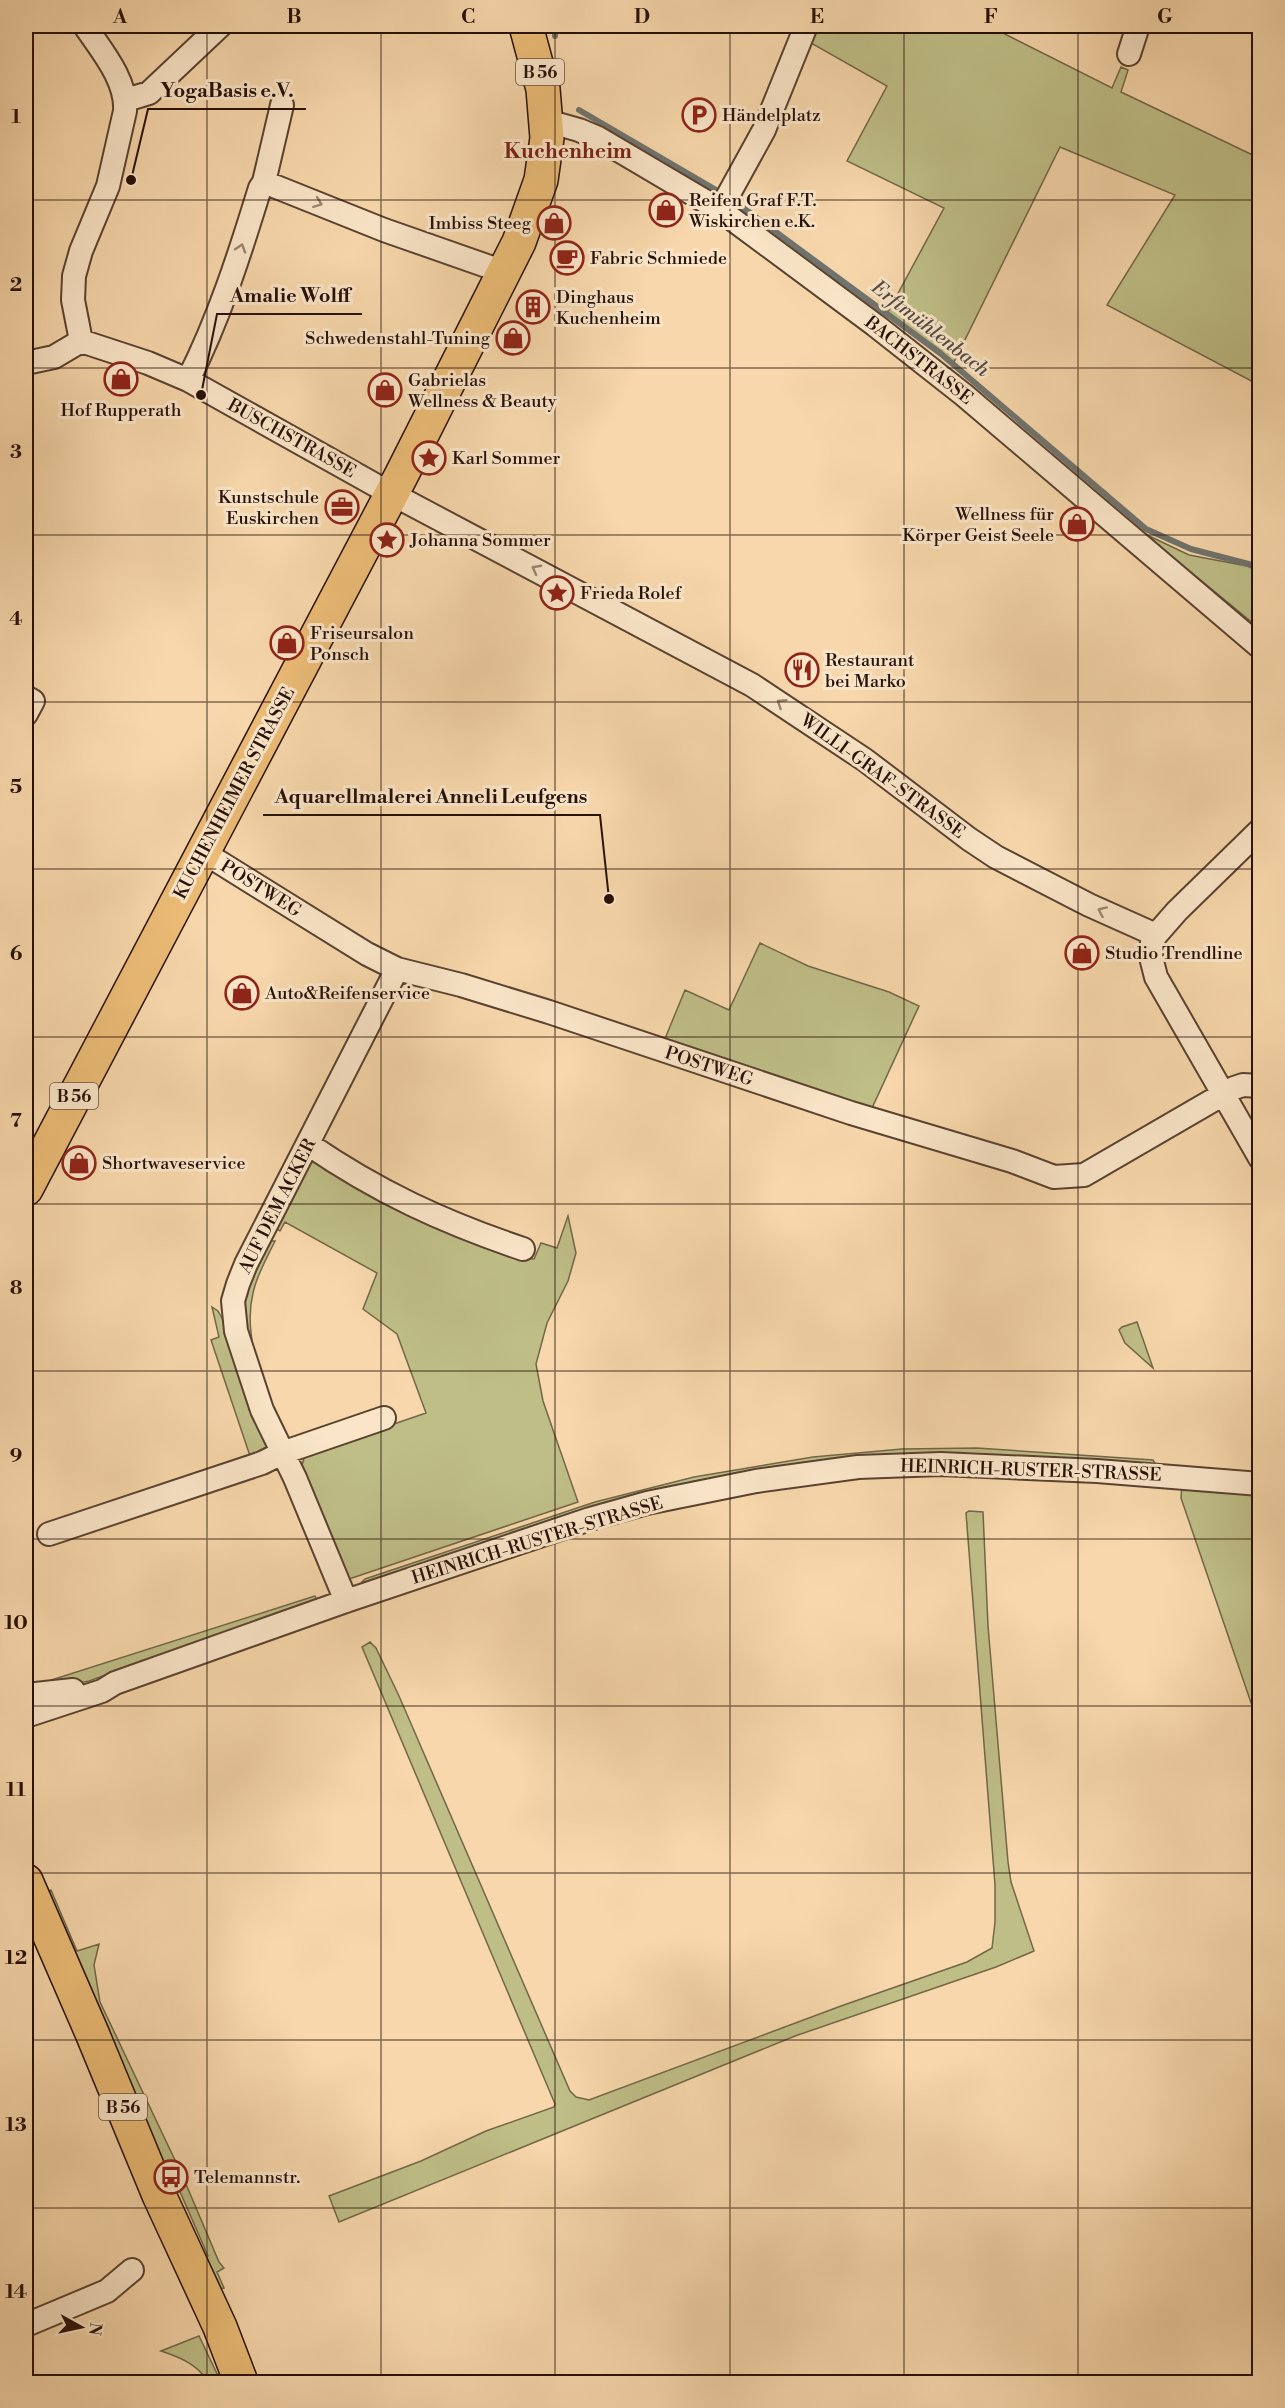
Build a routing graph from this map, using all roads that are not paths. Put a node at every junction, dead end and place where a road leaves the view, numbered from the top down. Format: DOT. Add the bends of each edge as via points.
graph roads {
  1 [pos="85,26"];
  2 [pos="220,26"];
  3 [pos="526,26"];
  4 [pos="806,26"];
  5 [pos="1138,26"];
  6 [pos="1129,54"];
  7 [pos="126,100"];
  8 [pos="282,105"];
  9 [pos="547,121"];
  10 [pos="264,182"];
  11 [pos="726,202"];
  12 [pos="504,272"];
  13 [pos="81,340"];
  14 [pos="26,363"];
  15 [pos="188,380"];
  16 [pos="391,494"];
  17 [pos="1260,647"];
  18 [pos="26,697"];
  19 [pos="26,714"];
  20 [pos="1260,830"];
  21 [pos="203,852"];
  22 [pos="1156,935"];
  23 [pos="397,969"];
  24 [pos="1260,1086"];
  25 [pos="1224,1095"];
  26 [pos="308,1144"];
  27 [pos="1260,1158"];
  28 [pos="26,1189"];
  29 [pos="523,1250"];
  30 [pos="384,1418"];
  31 [pos="282,1454"];
  32 [pos="1260,1484"];
  33 [pos="49,1534"];
  34 [pos="346,1601"];
  35 [pos="116,1683"];
  36 [pos="26,1695"];
  37 [pos="26,1716"];
  38 [pos="26,1882"];
  39 [pos="132,2270"];
  40 [pos="26,2325"];
  41 [pos="241,2382"];
  1 -- 7 [label="street" via="123,88"];
  2 -- 7 [label="street" via="149,93"];
  3 -- 9 [label="main road, KUCHENHEIMER STRASSE / B 56" via="543,89"];
  4 -- 11 [label="street" via="764,130"];
  5 -- 6 [label="street"];
  7 -- 13 [label="street" via="108,186 74,276 73,300"];
  8 -- 10 [label="street"];
  9 -- 11 [label="street, BACHSTRASSE" via="598,138"];
  9 -- 12 [label="main road, KUCHENHEIMER STRASSE / B 56" via="545,162 536,198"];
  10 -- 12 [label="street, one-way"];
  15 -- 10 [label="street, one-way" via="231,277"];
  11 -- 17 [label="street, BACHSTRASSE" via="801,269 964,395"];
  12 -- 16 [label="main road, KUCHENHEIMER STRASSE / B 56"];
  13 -- 14 [label="street" via="54,357"];
  13 -- 15 [label="street, BUSCHSTRASSE"];
  15 -- 16 [label="street, BUSCHSTRASSE"];
  16 -- 21 [label="main road, KUCHENHEIMER STRASSE / B 56"];
  22 -- 16 [label="street, WILLI-GRAF-STRASSE, one-way" via="996,857 865,760 752,685"];
  18 -- 19 [label="street" via="33,701"];
  20 -- 22 [label="street"];
  21 -- 23 [label="street, POSTWEG"];
  21 -- 28 [label="main road, KUCHENHEIMER STRASSE / B 56"];
  22 -- 25 [label="street" via="1151,957 1156,977"];
  23 -- 25 [label="street, POSTWEG" via="549,1012 1054,1177 1084,1175"];
  23 -- 26 [label="street, AUF DEM ACKER"];
  24 -- 25 [label="street, POSTWEG" via="1243,1085"];
  25 -- 27 [label="street"];
  26 -- 29 [label="street" via="357,1177 426,1213"];
  26 -- 31 [label="street, AUF DEM ACKER" via="242,1274 232,1310 250,1377"];
  30 -- 31 [label="street"];
  31 -- 33 [label="street"];
  31 -- 34 [label="street, AUF DEM ACKER"];
  32 -- 34 [label="street, HEINRICH-RUSTER-STRASSE" via="970,1464 906,1464 806,1473 647,1503"];
  34 -- 35 [label="street, HEINRICH-RUSTER-STRASSE"];
  35 -- 36 [label="street, HEINRICH-RUSTER-STRASSE"];
  35 -- 37 [label="street, HEINRICH-RUSTER-STRASSE"];
  38 -- 41 [label="main road, B 56"];
  39 -- 40 [label="street" via="106,2290"];
}
